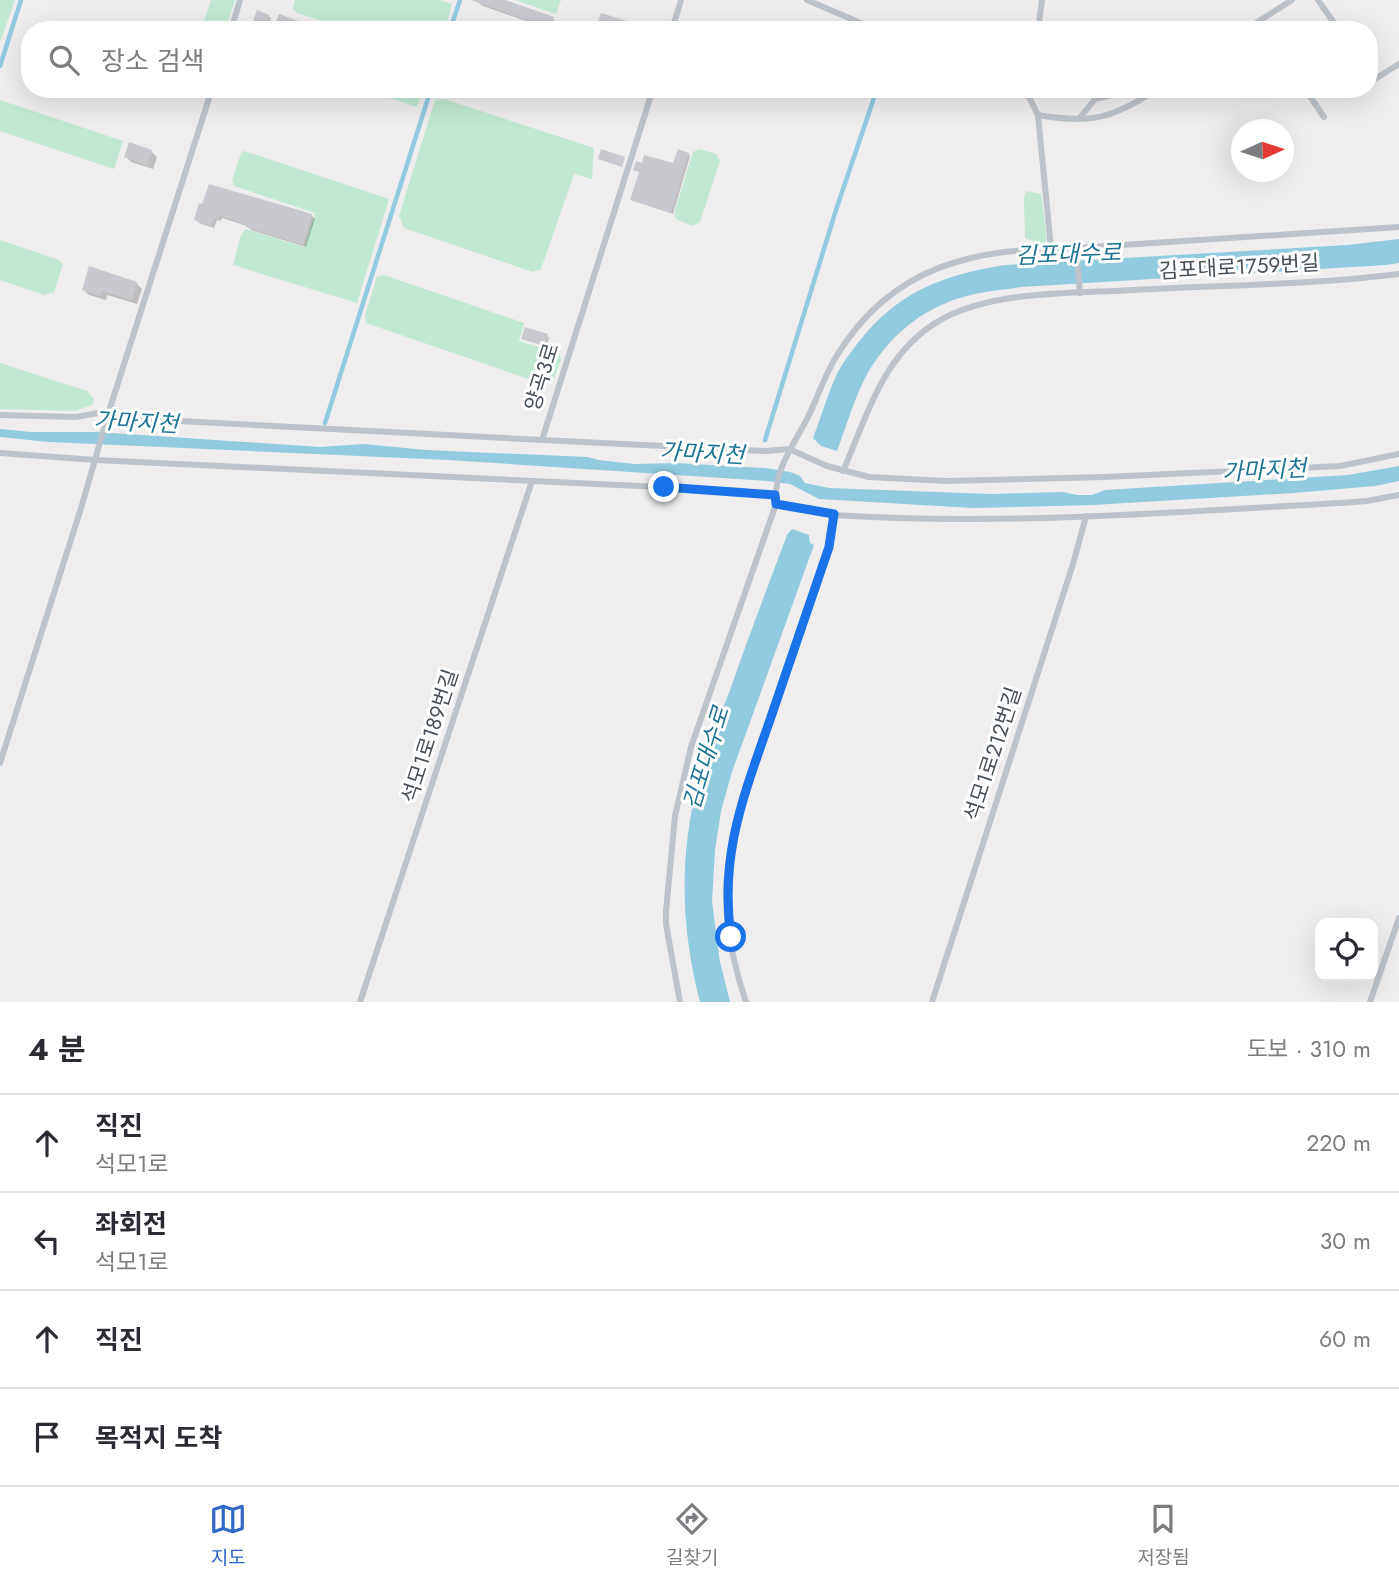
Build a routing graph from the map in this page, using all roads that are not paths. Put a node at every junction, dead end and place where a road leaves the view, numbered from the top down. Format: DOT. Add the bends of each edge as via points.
graph roads {
  1 [pos="240,0"];
  2 [pos="681,0"];
  3 [pos="807,0"];
  4 [pos="1042,0"];
  5 [pos="1292,0"];
  6 [pos="1318,0"];
  7 [pos="234,21"];
  8 [pos="675,21"];
  9 [pos="856,21"];
  10 [pos="1039,21"];
  11 [pos="1259,21"];
  12 [pos="1333,21"];
  13 [pos="1399,64"];
  14 [pos="1378,77"];
  15 [pos="209,98"];
  16 [pos="650,98"];
  17 [pos="1031,98"];
  18 [pos="1099,98"];
  19 [pos="1143,98"];
  20 [pos="1311,98"];
  21 [pos="1038,115"];
  22 [pos="1324,117"];
  23 [pos="1079,119"];
  24 [pos="1399,227"];
  25 [pos="1051,248"];
  26 [pos="1077,251"];
  27 [pos="1399,274"];
  28 [pos="1080,290"];
  29 [pos="109,414"];
  30 [pos="0,415"];
  31 [pos="542,440"];
  32 [pos="787,452"];
  33 [pos="0,453"];
  34 [pos="1399,454"];
  35 [pos="97,456"];
  36 [pos="844,471"];
  37 [pos="532,481"];
  38 [pos="776,493"];
  39 [pos="1399,495"];
  40 [pos="776,504"];
  41 [pos="834,514"];
  42 [pos="1086,516"];
  43 [pos="0,763"];
  44 [pos="1399,918"];
  45 [pos="360,1002"];
  46 [pos="680,1002"];
  47 [pos="746,1002"];
  48 [pos="932,1002"];
  49 [pos="1370,1002"];
  1 -- 7 [label="lane"];
  2 -- 8 [label="lane"];
  3 -- 9 [label="lane"];
  4 -- 10 [label="lane"];
  5 -- 11 [label="lane"];
  6 -- 12 [label="lane"];
  13 -- 14 [label="lane"];
  15 -- 29 [label="lane"];
  16 -- 31 [label="lane, 양곡3로"];
  17 -- 21 [label="lane"];
  18 -- 23 [label="lane"];
  19 -- 23 [label="lane" via="1121,112"];
  20 -- 22 [label="lane"];
  21 -- 23 [label="lane"];
  21 -- 25 [label="lane"];
  24 -- 26 [label="lane"];
  25 -- 26 [label="lane"];
  25 -- 32 [label="lane" via="1013,250 953,263 914,278 889,294 837,356"];
  26 -- 28 [label="lane"];
  27 -- 28 [label="lane, 김포대로1759번길" via="1310,282"];
  28 -- 36 [label="lane, 김포대로1759번길" via="982,304 929,327 885,374"];
  29 -- 30 [label="lane"];
  29 -- 31 [label="lane"];
  29 -- 35 [label="lane"];
  31 -- 32 [label="lane, 양곡3로"];
  32 -- 36 [label="lane"];
  32 -- 38 [label="lane"];
  33 -- 35 [label="lane"];
  34 -- 36 [label="lane" via="1340,466 1105,477 946,481 889,479"];
  35 -- 37 [label="lane"];
  35 -- 43 [label="lane"];
  37 -- 38 [label="lane"];
  37 -- 45 [label="lane, 석모1로189번길"];
  38 -- 40 [label="lane"];
  39 -- 42 [label="lane" via="1340,503"];
  40 -- 41 [label="lane"];
  40 -- 46 [label="lane" via="704,705 678,798 666,911"];
  41 -- 42 [label="lane" via="936,520"];
  41 -- 47 [label="lane" via="829,547 752,772 729,859 727,907"];
  42 -- 48 [label="lane, 석모1로212번길"];
  44 -- 49 [label="lane"];
}
